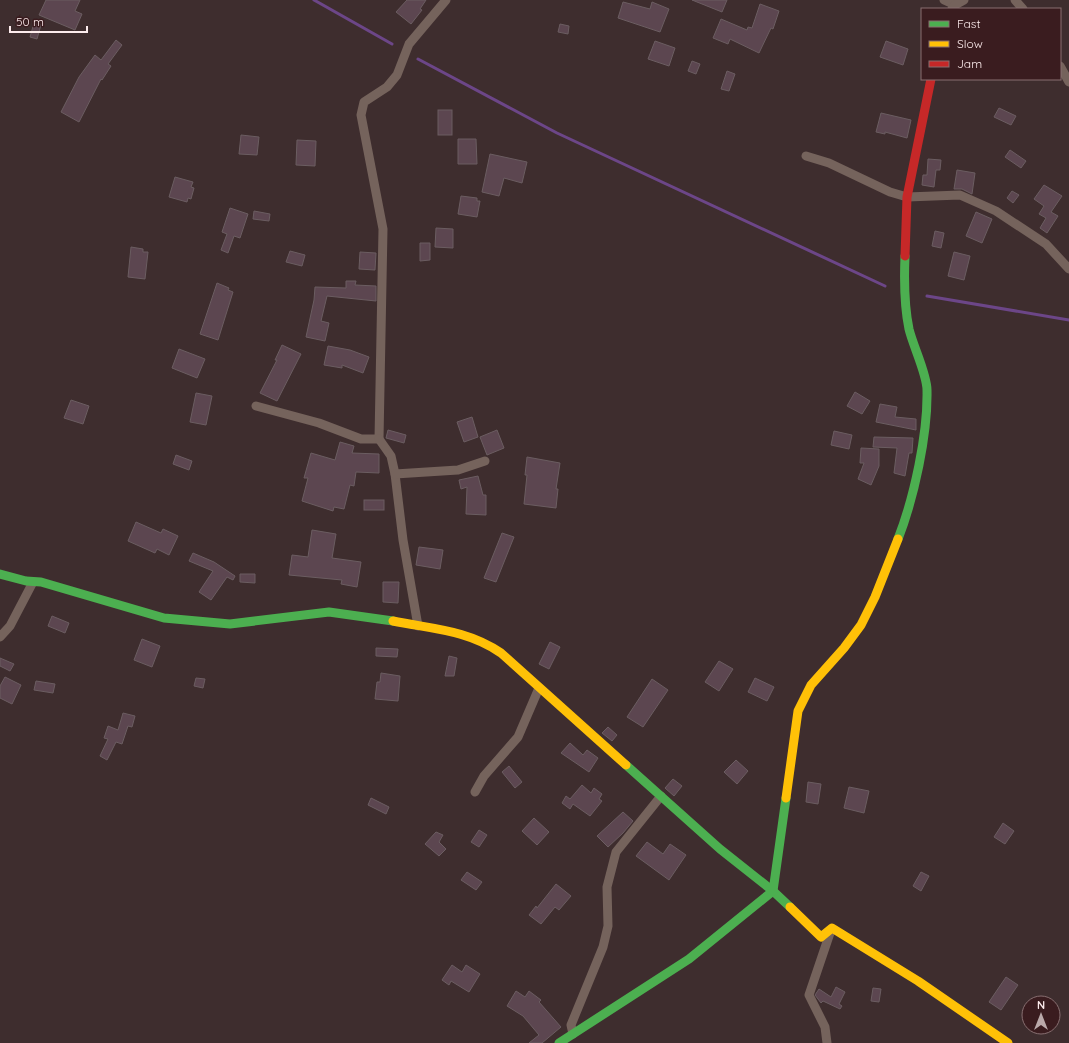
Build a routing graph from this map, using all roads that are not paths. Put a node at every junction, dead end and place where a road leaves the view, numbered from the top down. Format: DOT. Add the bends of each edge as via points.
graph roads {
  1 [pos="446,0"];
  2 [pos="944,0"];
  3 [pos="964,0"];
  4 [pos="1015,0"];
  5 [pos="954,7"];
  6 [pos="1022,8"];
  7 [pos="1061,68"];
  8 [pos="931,80"];
  9 [pos="1069,82"];
  10 [pos="806,156"];
  11 [pos="907,196"];
  12 [pos="1069,269"];
  13 [pos="256,406"];
  14 [pos="379,439"];
  15 [pos="485,461"];
  16 [pos="395,474"];
  17 [pos="0,574"];
  18 [pos="32,584"];
  19 [pos="418,626"];
  20 [pos="0,637"];
  21 [pos="539,688"];
  22 [pos="475,792"];
  23 [pos="661,796"];
  24 [pos="773,891"];
  25 [pos="832,928"];
  26 [pos="573,1034"];
  27 [pos="559,1043"];
  28 [pos="827,1043"];
  29 [pos="1008,1043"];
  1 -- 14 [label="street" via="409,44 397,75 387,87 364,102 361,115 383,229"];
  2 -- 5 [label="street"];
  3 -- 5 [label="street"];
  4 -- 6 [label="street"];
  7 -- 9 [label="street"];
  8 -- 11 [label="street"];
  10 -- 11 [label="street" via="829,163 890,192"];
  11 -- 12 [label="street" via="960,195 996,211 1046,244"];
  11 -- 24 [label="street" via="904,284 909,329 927,389 923,436 915,482 899,536 875,597 861,624 844,648 811,685 798,711"];
  13 -- 14 [label="street" via="319,423 361,439"];
  14 -- 16 [label="street" via="391,456"];
  15 -- 16 [label="street" via="458,470"];
  16 -- 19 [label="street" via="402,540"];
  17 -- 18 [label="street"];
  18 -- 19 [label="street" via="41,582 164,618 199,623 230,624 329,612"];
  18 -- 20 [label="street" via="10,626"];
  19 -- 21 [label="street" via="467,635 485,642 501,653"];
  21 -- 22 [label="street" via="518,737 484,776"];
  21 -- 23 [label="street"];
  23 -- 24 [label="street" via="720,849"];
  23 -- 26 [label="street" via="616,852 607,887 608,926 603,947 570,1025"];
  24 -- 25 [label="street" via="821,937"];
  24 -- 26 [label="street" via="690,959"];
  25 -- 28 [label="street" via="809,995 825,1027"];
  25 -- 29 [label="street" via="918,981"];
  26 -- 27 [label="street"];
}
